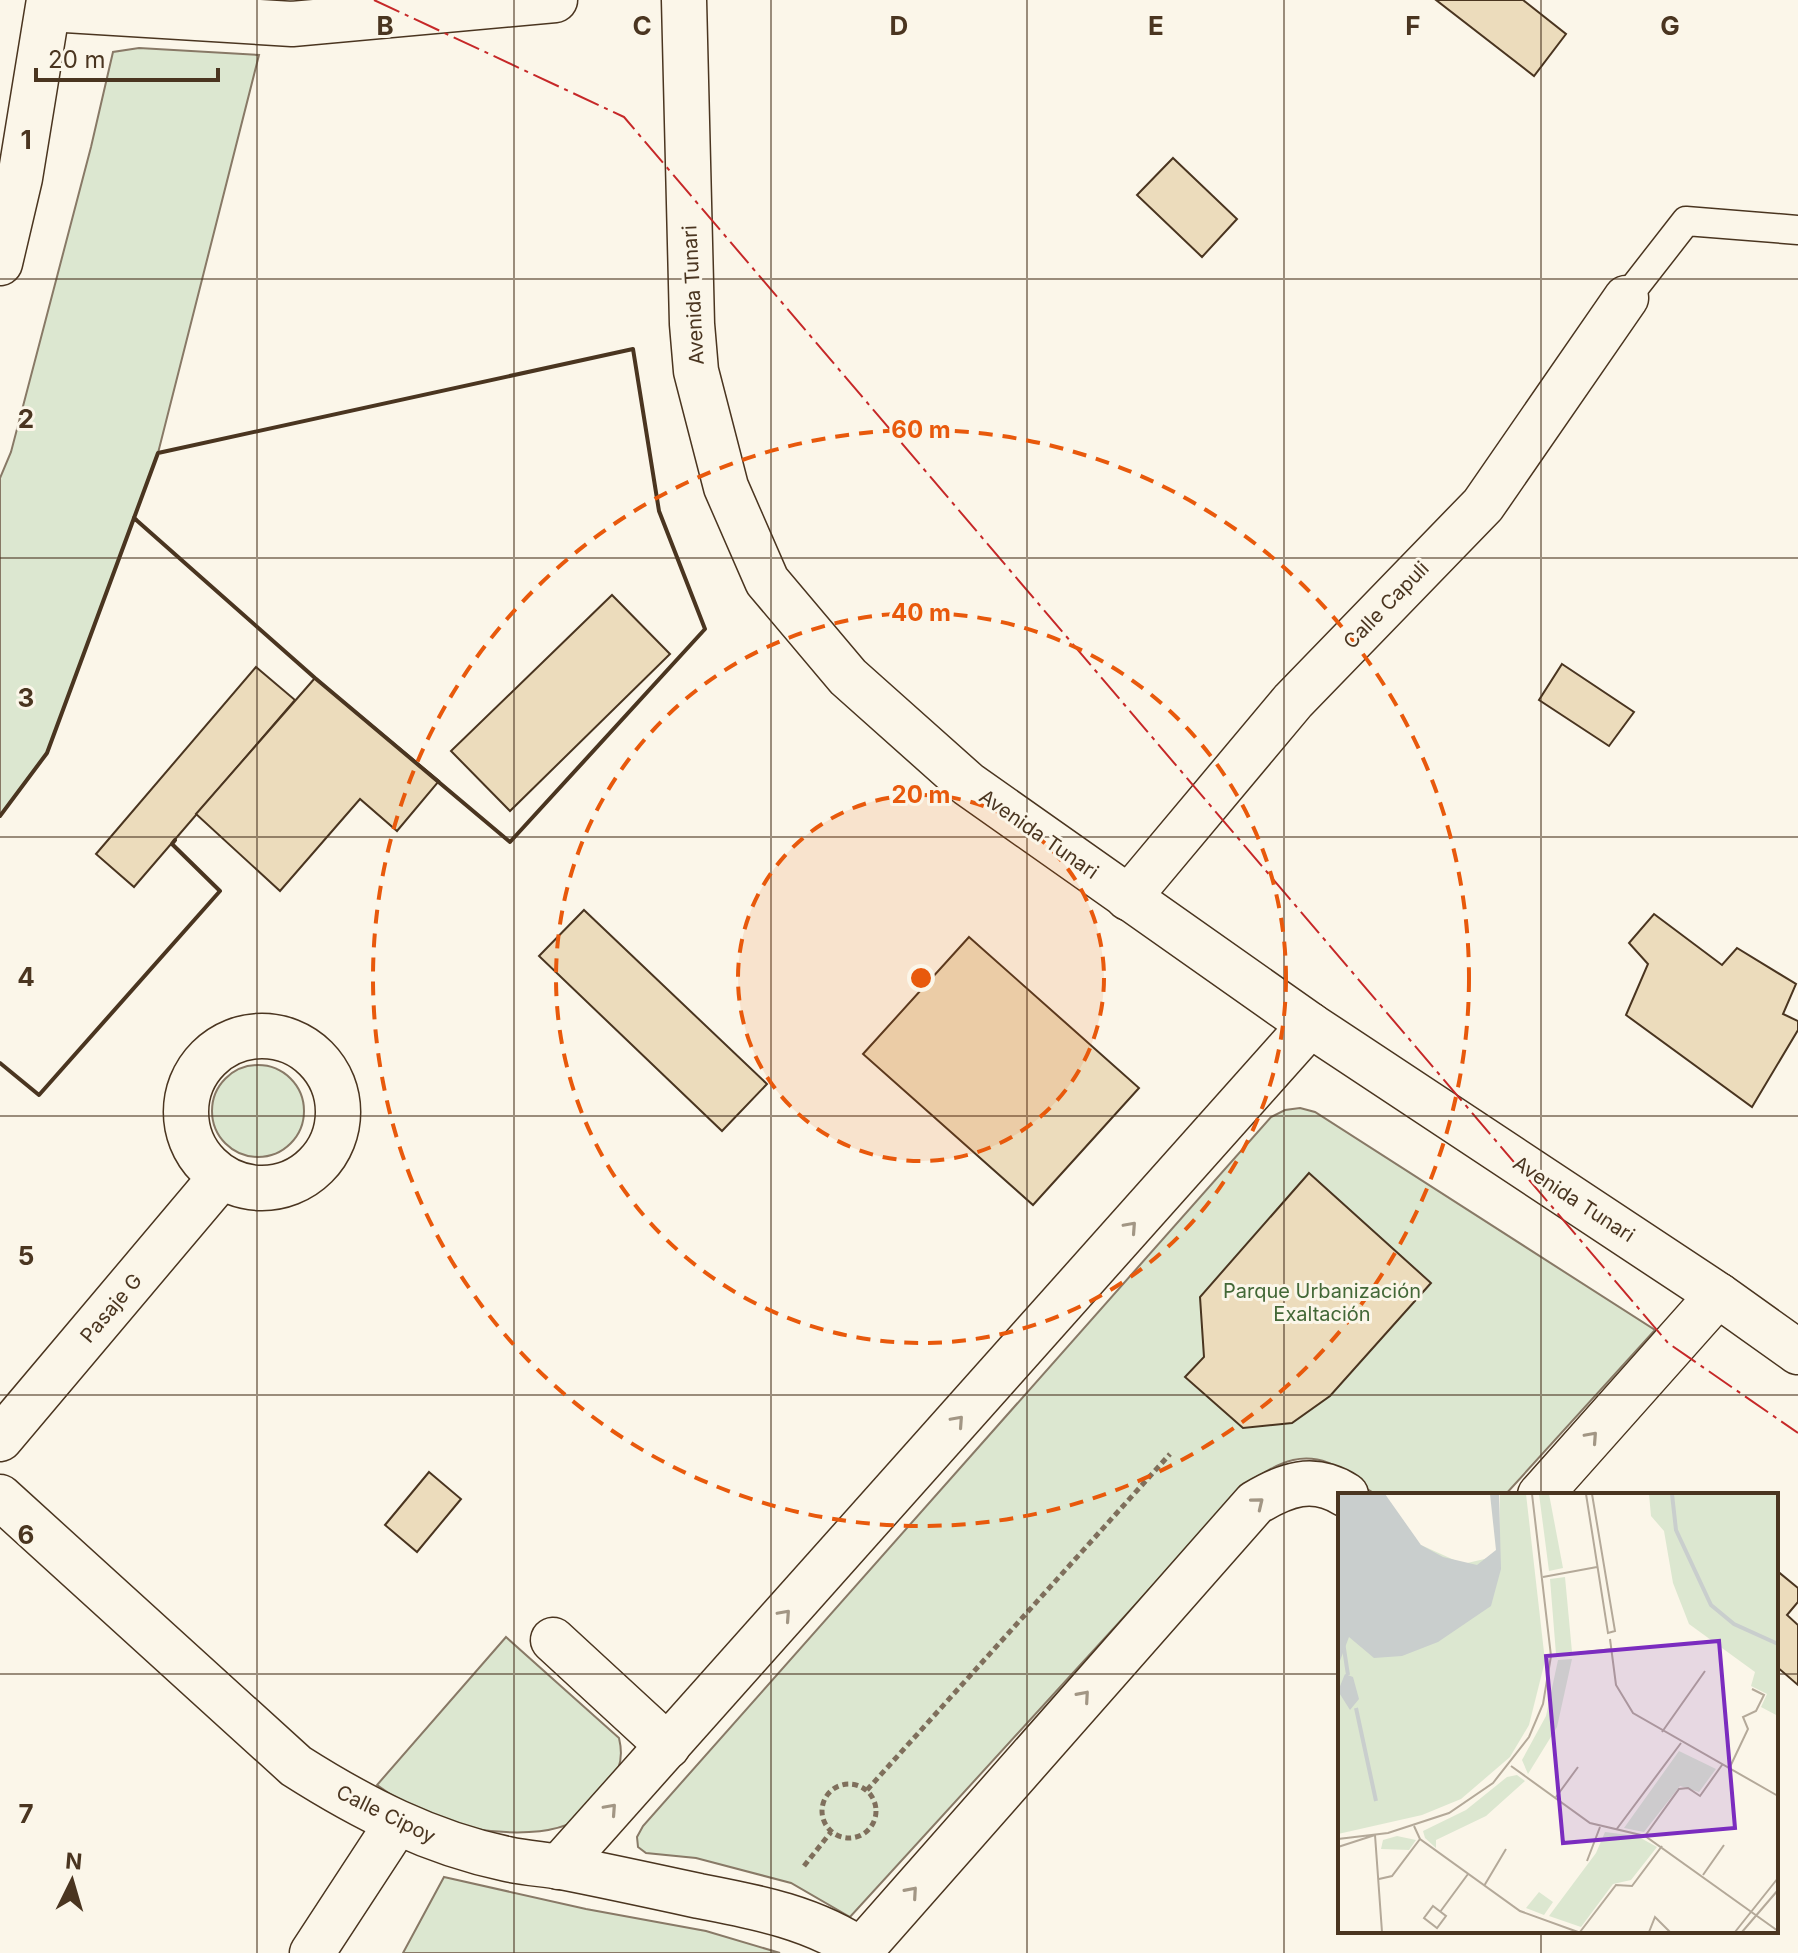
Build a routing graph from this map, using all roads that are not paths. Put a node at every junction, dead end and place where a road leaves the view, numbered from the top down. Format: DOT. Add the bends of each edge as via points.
graph roads {
  1 [pos="555,0"];
  2 [pos="684,0"];
  3 [pos="49,4"];
  4 [pos="1798,230"];
  5 [pos="0,263"];
  6 [pos="1626,298"];
  7 [pos="1128,898"];
  8 [pos="1310,1025"];
  9 [pos="221,1177"];
  10 [pos="1718,1295"];
  11 [pos="1792,1335"];
  12 [pos="0,1439"];
  13 [pos="1340,1493"];
  14 [pos="1542,1493"];
  15 [pos="0,1497"];
  16 [pos="553,1640"];
  17 [pos="668,1746"];
  18 [pos="397,1823"];
  19 [pos="559,1867"];
  20 [pos="863,1952"];
  21 [pos="312,1953"];
  1 -- 3 [label="street" via="292,24"];
  2 -- 7 [label="street, Avenida Tunari" via="696,371 726,487 767,581 848,677 968,784"];
  3 -- 5 [label="street"];
  4 -- 6 [label="lane" via="1686,221"];
  6 -- 7 [label="street, Calle Capuli" via="1483,505 1293,701"];
  7 -- 8 [label="street, Avenida Tunari"];
  8 -- 10 [label="street, Avenida Tunari"];
  17 -- 8 [label="street, one-way"];
  9 -- 12 [label="street, Pasaje G"];
  10 -- 11 [label="street, Avenida Tunari"];
  14 -- 10 [label="street, one-way"];
  20 -- 13 [label="street, one-way" via="1255,1503 1281,1487 1309,1483"];
  15 -- 18 [label="street, Calle Cipoy" via="296,1766"];
  16 -- 17 [label="street"];
  19 -- 17 [label="street, one-way"];
  18 -- 19 [label="street, Calle Cipoy" via="455,1846"];
  18 -- 21 [label="street"];
  19 -- 20 [label="street, Calle Cipoy" via="777,1911"];
}
